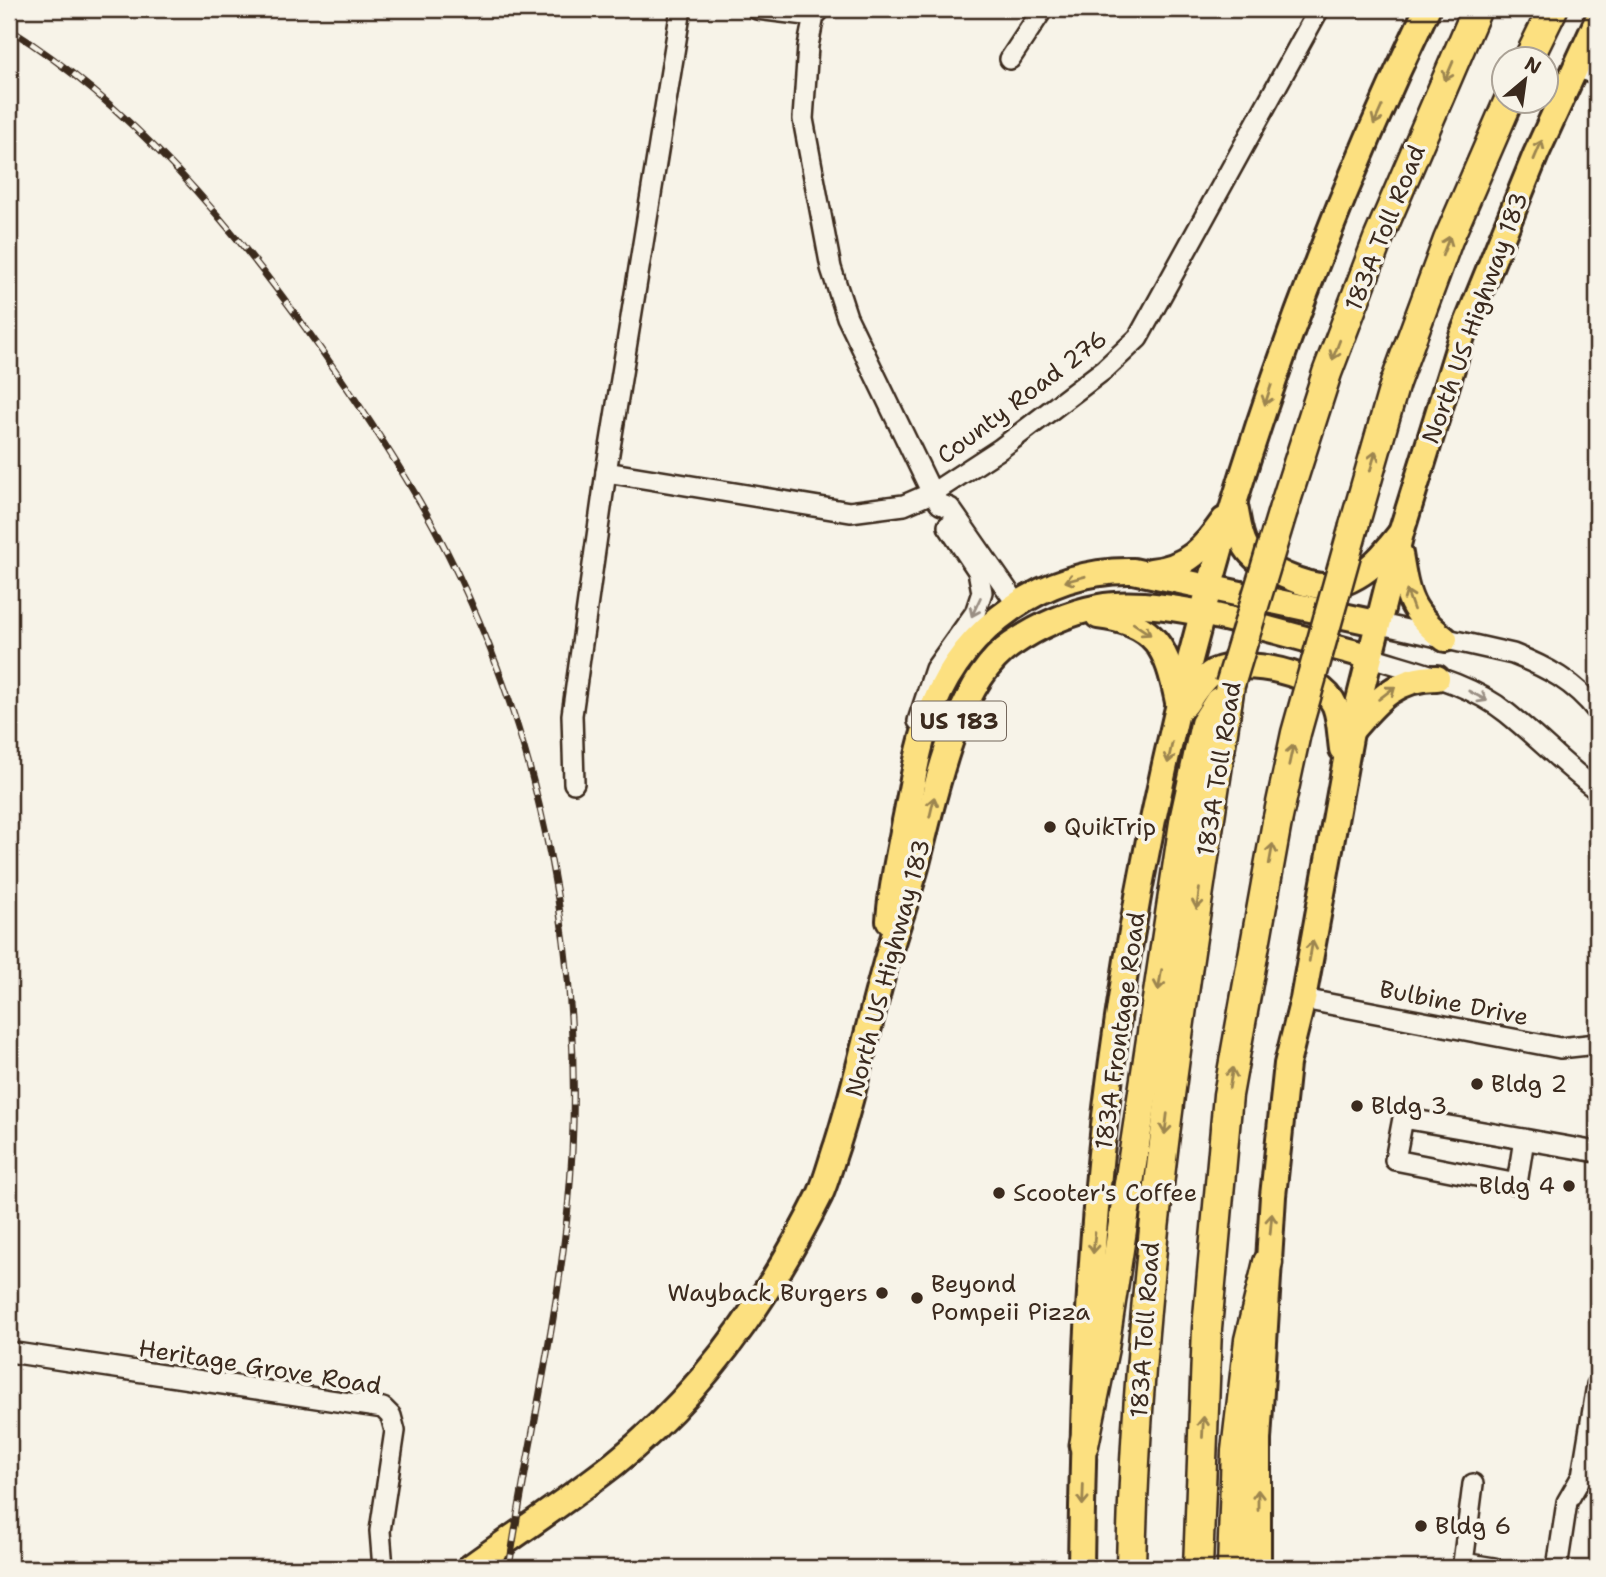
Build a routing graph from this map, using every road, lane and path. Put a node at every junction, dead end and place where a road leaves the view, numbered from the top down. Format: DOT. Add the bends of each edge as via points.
graph roads {
  1 [pos="681,9"];
  2 [pos="757,9"];
  3 [pos="1044,9"];
  4 [pos="1319,9"];
  5 [pos="1427,9"];
  6 [pos="1478,9"];
  7 [pos="1553,9"];
  8 [pos="817,12"];
  9 [pos="1597,21"];
  10 [pos="1535,46"];
  11 [pos="1010,59"];
  12 [pos="1587,71"];
  13 [pos="1502,116"];
  14 [pos="606,472"];
  15 [pos="936,498"];
  16 [pos="1235,505"];
  17 [pos="1400,540"];
  18 [pos="1142,572"];
  19 [pos="1211,587"];
  20 [pos="1017,604"];
  21 [pos="1076,614"];
  22 [pos="1203,615"];
  23 [pos="1376,623"];
  24 [pos="1445,639"];
  25 [pos="999,655"];
  26 [pos="1368,656"];
  27 [pos="1437,678"];
  28 [pos="1230,685"];
  29 [pos="1597,711"];
  30 [pos="1178,712"];
  31 [pos="1351,732"];
  32 [pos="920,748"];
  33 [pos="1344,763"];
  34 [pos="574,783"];
  35 [pos="1597,790"];
  36 [pos="885,967"];
  37 [pos="1303,999"];
  38 [pos="1597,1044"];
  39 [pos="1524,1139"];
  40 [pos="1597,1152"];
  41 [pos="1268,1262"];
  42 [pos="9,1352"];
  43 [pos="1597,1385"];
  44 [pos="1084,1445"];
  45 [pos="1473,1484"];
  46 [pos="1462,1566"];
  47 [pos="383,1568"];
  48 [pos="469,1568"];
  49 [pos="1081,1568"];
  50 [pos="1131,1568"];
  51 [pos="1198,1568"];
  52 [pos="1231,1568"];
  53 [pos="1258,1568"];
  54 [pos="1494,1568"];
  55 [pos="1557,1568"];
  1 -- 14 [label="street"];
  2 -- 8 [label="street"];
  3 -- 11 [label="street"];
  4 -- 15 [label="street, County Road 276" via="1138,338 1105,369"];
  5 -- 16 [label="main road, US 183, one-way" via="1366,142 1269,390"];
  6 -- 28 [label="highway, 183A Toll Road, one-way, bridge" via="1378,239 1327,373"];
  7 -- 10 [label="highway"];
  8 -- 15 [label="street" via="807,46 803,119 831,268 848,317"];
  9 -- 12 [label="main road, North US Highway 183"];
  17 -- 12 [label="main road, North US Highway 183, one-way" via="1462,336"];
  51 -- 13 [label="highway, one-way, bridge" via="1207,1328 1228,1095 1277,822 1296,733 1395,383 1448,240"];
  14 -- 15 [label="street, County Road 276" via="850,512"];
  14 -- 34 [label="street" via="572,715"];
  15 -- 20 [label="street" via="950,508"];
  15 -- 32 [label="street, one-way" via="939,513 978,571 982,592 975,612 935,669 918,723"];
  16 -- 17 [label="main road" via="1244,542 1263,565 1294,579 1331,586 1354,578"];
  16 -- 18 [label="main road, US 183" via="1201,551 1172,567"];
  16 -- 19 [label="main road, 183A Frontage Road"];
  17 -- 23 [label="main road, North US Highway 183"];
  24 -- 17 [label="main road, one-way" via="1412,607"];
  18 -- 19 [label="main road, North US Highway 183 / US 183"];
  18 -- 20 [label="main road, North US Highway 183 / US 183, one-way" via="1115,570 1083,576"];
  19 -- 22 [label="main road, 183A Frontage Road"];
  19 -- 23 [label="main road, North US Highway 183 / US 183"];
  20 -- 25 [label="main road"];
  20 -- 32 [label="main road, North US Highway 183 / US 183" via="965,652 940,693"];
  21 -- 22 [label="main road, North US Highway 183 / US 183" via="1101,607 1145,605"];
  21 -- 25 [label="main road, North US Highway 183 / US 183" via="1045,626"];
  21 -- 30 [label="main road, one-way" via="1123,620 1150,634 1169,663"];
  22 -- 26 [label="main road, North US Highway 183 / US 183"];
  22 -- 30 [label="main road, 183A Frontage Road"];
  23 -- 24 [label="street"];
  23 -- 26 [label="main road, North US Highway 183"];
  24 -- 29 [label="street" via="1533,662 1574,685"];
  36 -- 25 [label="main road, North US Highway 183 / US 183, one-way" via="953,734 971,696"];
  26 -- 27 [label="street"];
  26 -- 31 [label="main road"];
  31 -- 27 [label="main road, one-way" via="1387,691 1412,680"];
  27 -- 35 [label="street, one-way" via="1506,712"];
  28 -- 44 [label="highway, one-way" via="1205,723 1185,816 1104,1348"];
  28 -- 50 [label="highway, 183A Toll Road, one-way" via="1148,1264"];
  30 -- 33 [label="main road" via="1211,673 1224,668 1248,665 1301,677 1316,684 1334,705"];
  30 -- 44 [label="main road, 183A Frontage Road, one-way" via="1142,883 1105,1115 1084,1383"];
  31 -- 33 [label="main road"];
  32 -- 36 [label="main road, North US Highway 183 / US 183" via="896,865"];
  37 -- 33 [label="main road, one-way"];
  36 -- 48 [label="main road, North US Highway 183 / US 183" via="856,1083 822,1190 745,1326 680,1402 616,1462"];
  37 -- 38 [label="street, Bulbine Drive" via="1560,1048"];
  41 -- 37 [label="main road, one-way" via="1287,1064"];
  39 -- 39 [label="street" via="1403,1118 1395,1160 1517,1184"];
  39 -- 40 [label="street"];
  41 -- 52 [label="highway" via="1249,1340 1236,1451"];
  53 -- 41 [label="main road, one-way" via="1258,1440"];
  42 -- 47 [label="street, Heritage Grove Road" via="383,1408 395,1431 380,1531"];
  43 -- 55 [label="street" via="1582,1476 1567,1502"];
  44 -- 49 [label="main road, 183A Frontage Road, one-way"];
  45 -- 46 [label="street"];
  46 -- 54 [label="street"];
}
